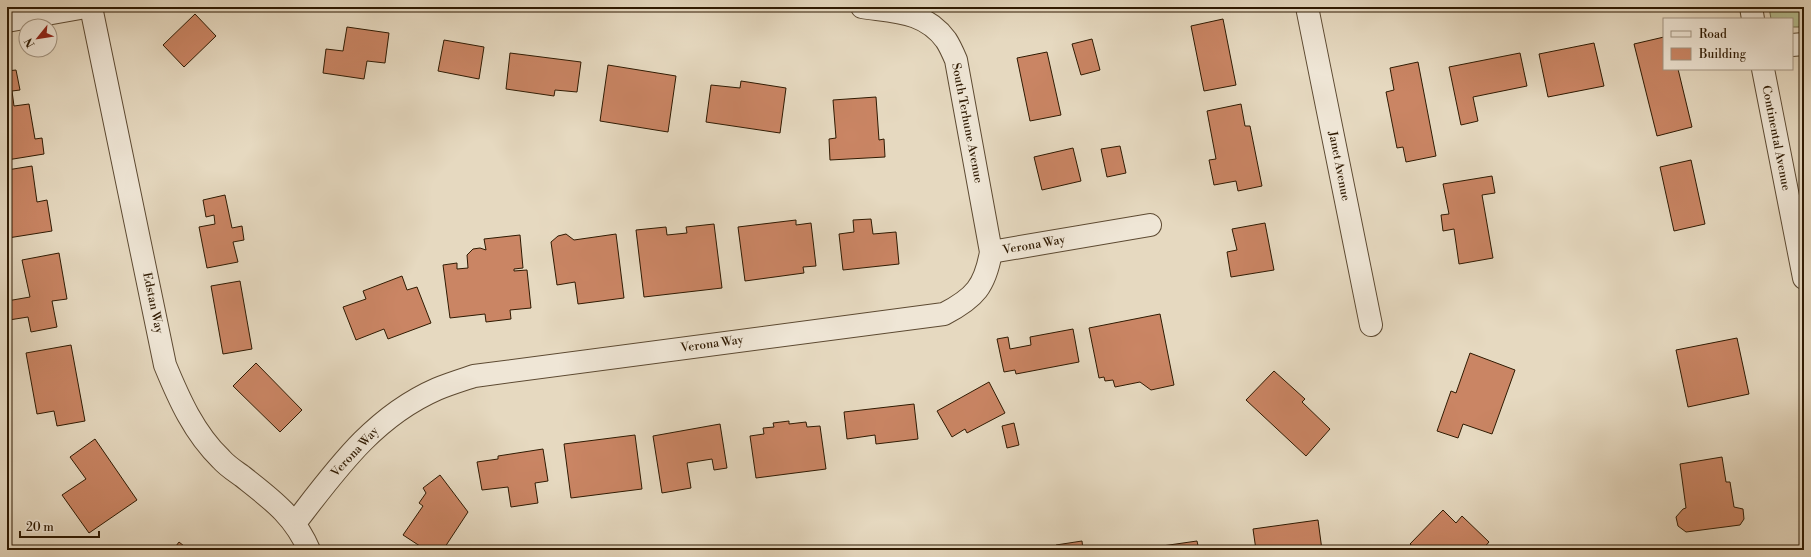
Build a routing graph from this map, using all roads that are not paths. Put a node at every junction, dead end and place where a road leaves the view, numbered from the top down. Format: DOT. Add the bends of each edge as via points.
graph roads {
  1 [pos="86,7"];
  2 [pos="91,7"];
  3 [pos="862,7"];
  4 [pos="1307,7"];
  5 [pos="1751,7"];
  6 [pos="1753,18"];
  7 [pos="7,21"];
  8 [pos="1804,44"];
  9 [pos="1793,45"];
  10 [pos="1763,70"];
  11 [pos="1150,225"];
  12 [pos="991,252"];
  13 [pos="1804,278"];
  14 [pos="1371,325"];
  15 [pos="295,523"];
  16 [pos="309,550"];
  1 -- 7 [label="street"];
  2 -- 15 [label="street, Edstan Way" via="165,365 179,399 197,431 221,460 277,503"];
  3 -- 12 [label="street, South Terhune Avenue" via="912,14 931,25 946,40 956,60"];
  4 -- 14 [label="street, Janet Avenue"];
  5 -- 6 [label="street"];
  8 -- 9 [label="street"];
  10 -- 13 [label="street, Continental Avenue"];
  11 -- 12 [label="street, Verona Way"];
  12 -- 15 [label="street, Verona Way" via="987,273 977,291 962,305 944,314 474,376 436,389 398,411 366,436"];
  15 -- 16 [label="street, Edstan Way"];
}
